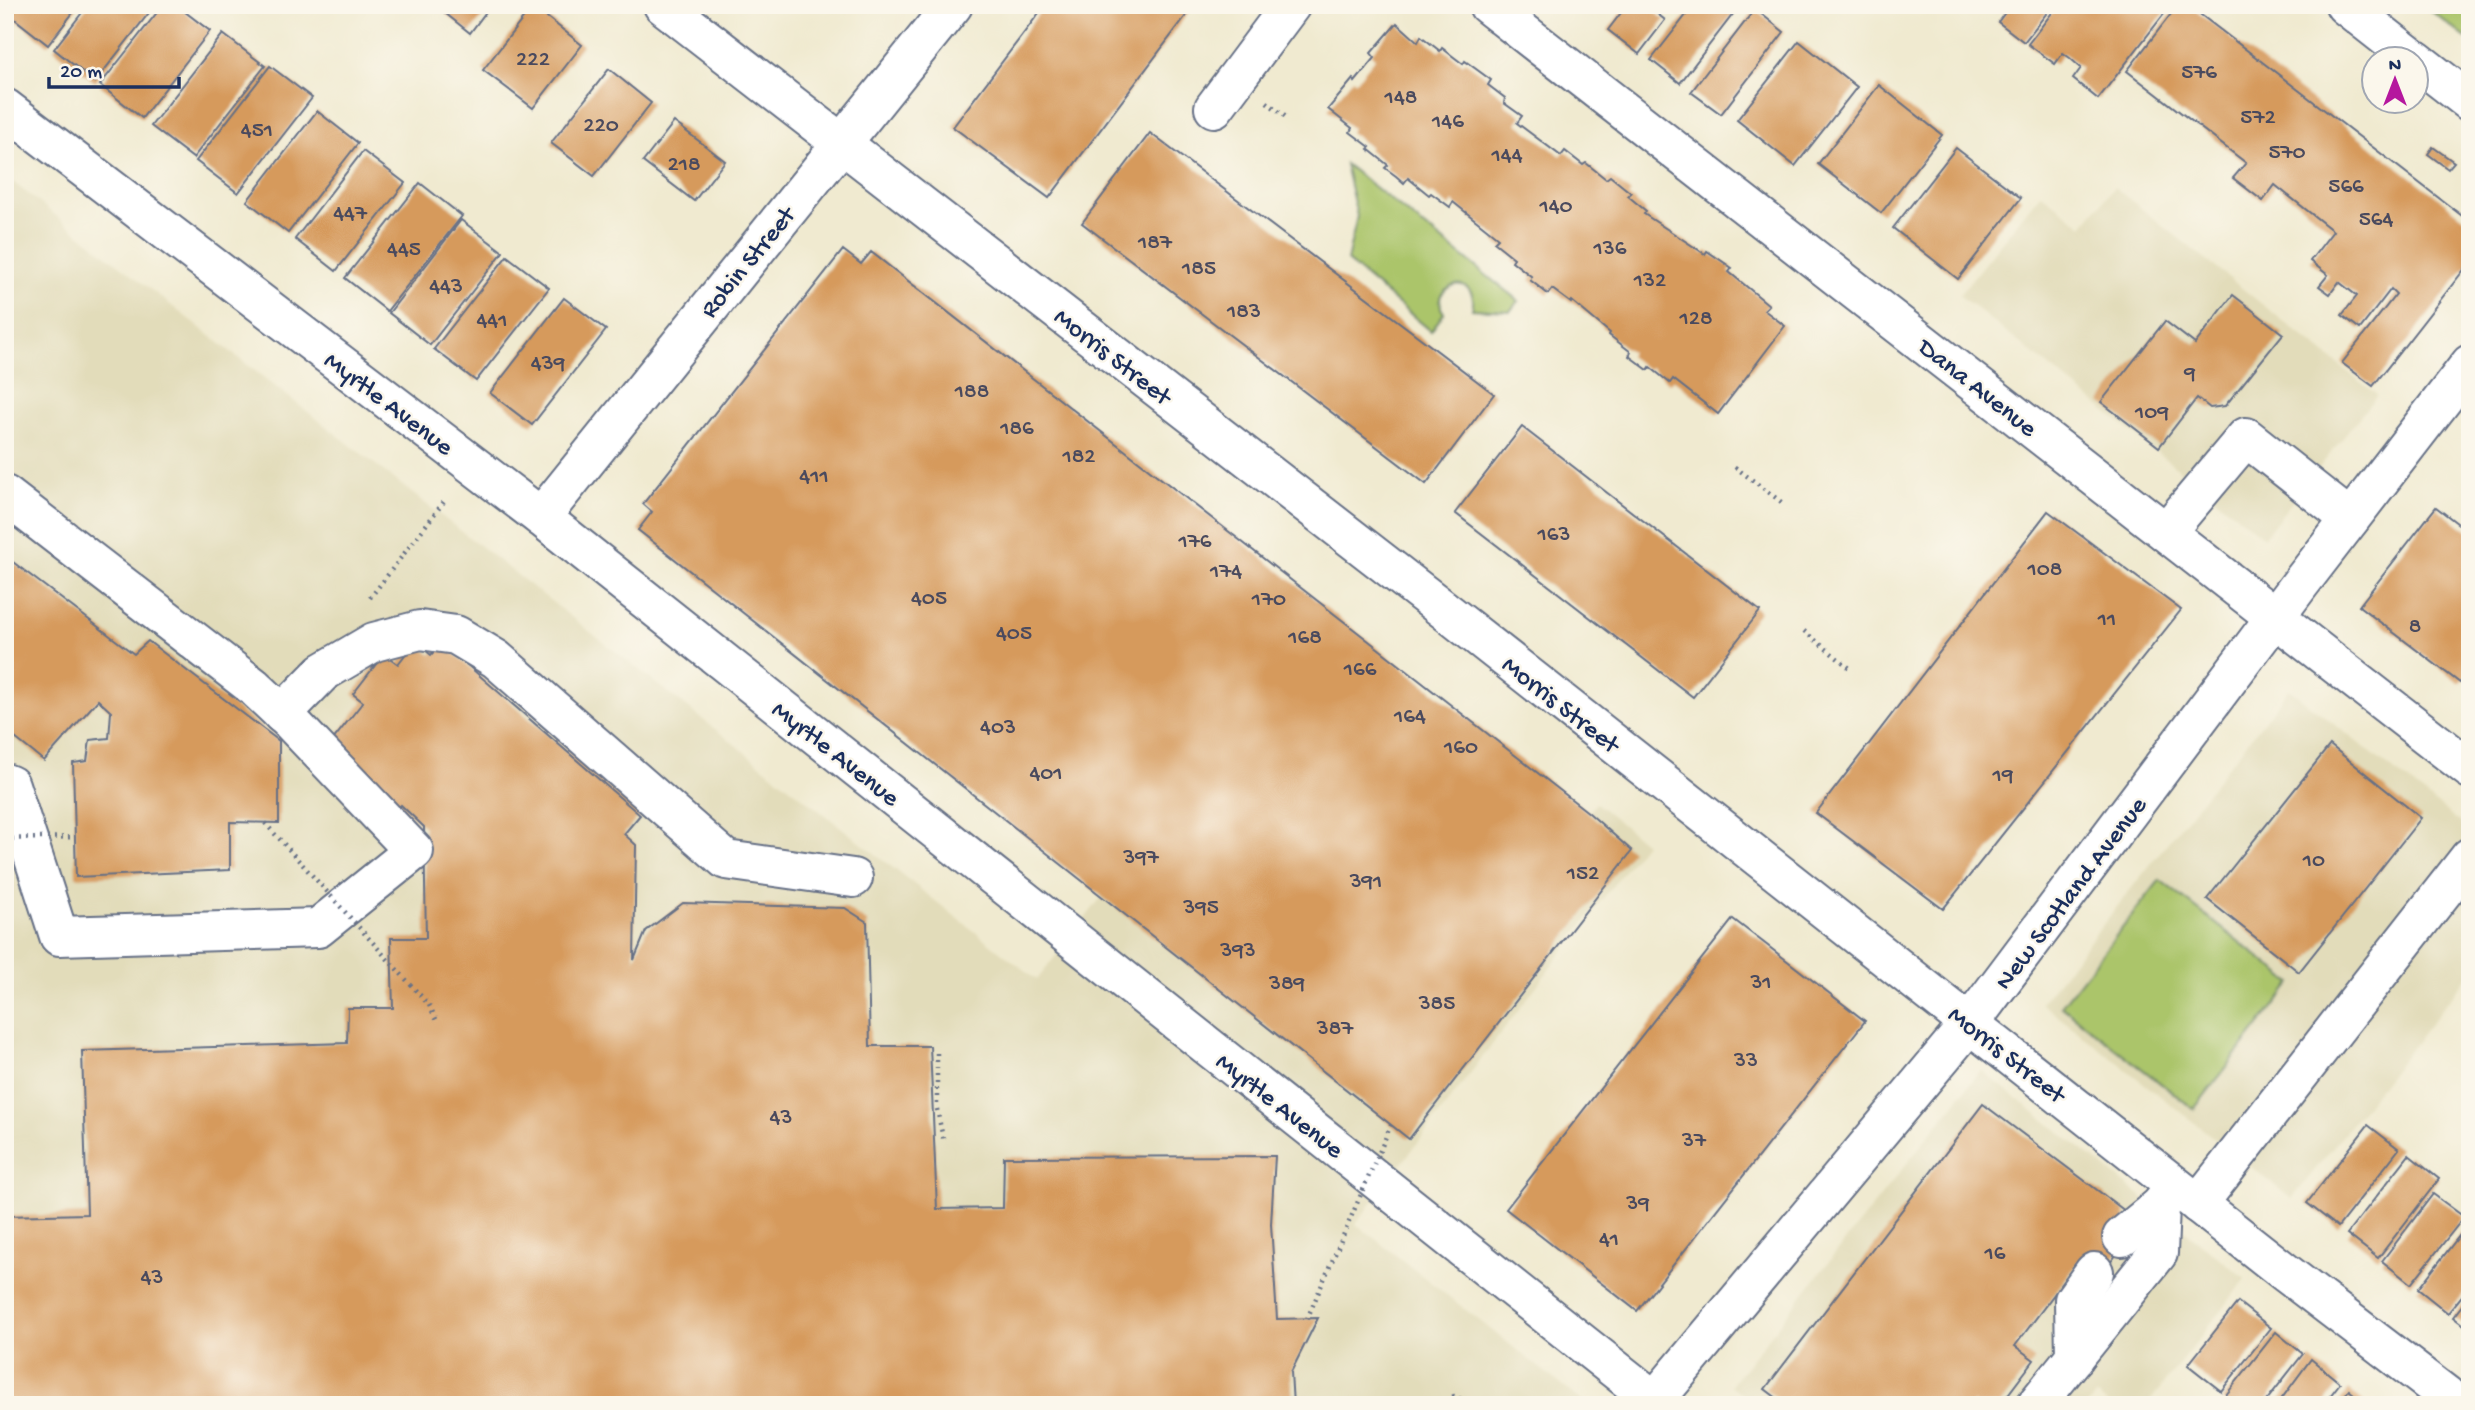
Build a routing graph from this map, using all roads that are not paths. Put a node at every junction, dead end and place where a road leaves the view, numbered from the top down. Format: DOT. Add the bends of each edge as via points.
graph roads {
  1 [pos="663,5"];
  2 [pos="1291,5"];
  3 [pos="1488,5"];
  4 [pos="2345,5"];
  5 [pos="939,10"];
  6 [pos="2397,46"];
  7 [pos="2430,71"];
  8 [pos="2470,102"];
  9 [pos="5,108"];
  10 [pos="1214,108"];
  11 [pos="840,144"];
  12 [pos="2470,364"];
  13 [pos="5,495"];
  14 [pos="541,517"];
  15 [pos="2350,519"];
  16 [pos="2166,532"];
  17 [pos="2276,617"];
  18 [pos="282,714"];
  19 [pos="2470,769"];
  20 [pos="5,783"];
  21 [pos="2470,857"];
  22 [pos="853,878"];
  23 [pos="1970,1023"];
  24 [pos="2178,1198"];
  25 [pos="2122,1237"];
  26 [pos="2094,1272"];
  27 [pos="2075,1357"];
  28 [pos="1655,1403"];
  29 [pos="2036,1405"];
  30 [pos="2459,1405"];
  1 -- 11 [label="street, Morris Street"];
  2 -- 10 [label="street"];
  3 -- 16 [label="street, Dana Avenue"];
  4 -- 6 [label="street"];
  5 -- 11 [label="street, Robin Street"];
  7 -- 8 [label="street"];
  9 -- 14 [label="street, Myrtle Avenue"];
  11 -- 14 [label="street, Robin Street"];
  11 -- 23 [label="street, Morris Street" via="1443,608"];
  12 -- 15 [label="street, New Scotland Avenue"];
  13 -- 18 [label="street" via="254,687"];
  14 -- 28 [label="street, Myrtle Avenue"];
  15 -- 16 [label="street" via="2246,436"];
  15 -- 17 [label="street, New Scotland Avenue"];
  16 -- 17 [label="street, Dana Avenue"];
  17 -- 19 [label="street, Dana Avenue"];
  17 -- 23 [label="street, New Scotland Avenue"];
  18 -- 20 [label="street" via="414,851 318,928 59,936 10,785"];
  18 -- 22 [label="street" via="323,672 374,642 420,630 456,635 496,659 726,860"];
  21 -- 24 [label="street"];
  23 -- 24 [label="street, Morris Street"];
  23 -- 28 [label="street, New Scotland Avenue"];
  24 -- 25 [label="street"];
  24 -- 27 [label="street" via="2158,1253"];
  24 -- 30 [label="street, Morris Street"];
  26 -- 27 [label="street" via="2074,1300"];
  27 -- 29 [label="street"];
}
